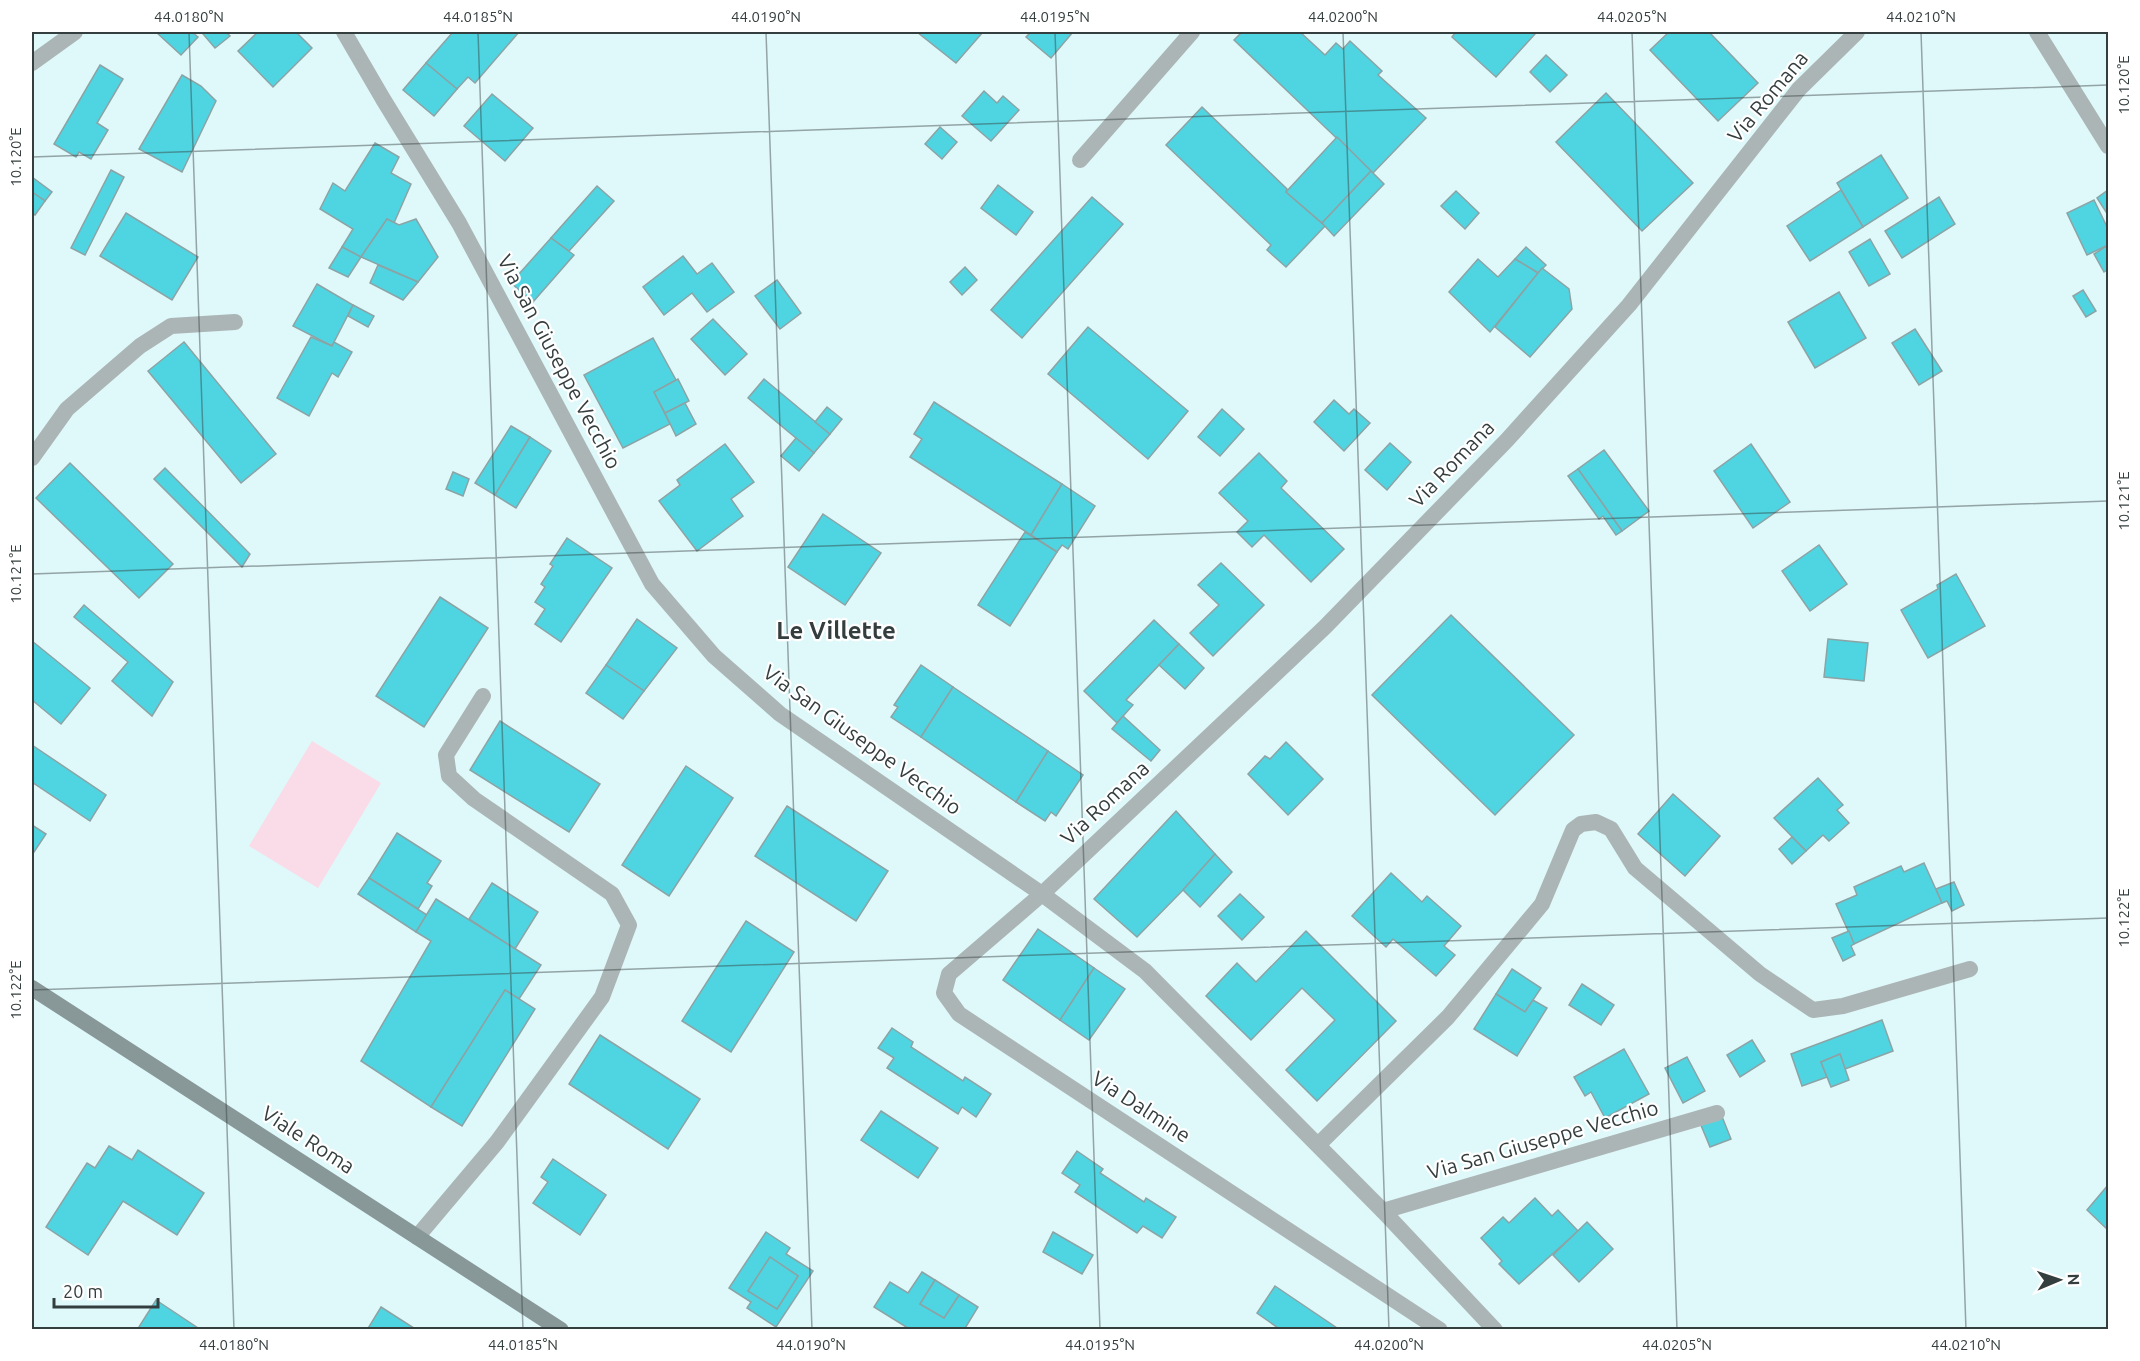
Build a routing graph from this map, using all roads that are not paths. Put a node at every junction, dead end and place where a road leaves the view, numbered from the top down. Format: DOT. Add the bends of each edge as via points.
graph roads {
  1 [pos="75,32"];
  2 [pos="344,32"];
  3 [pos="1192,32"];
  4 [pos="1857,32"];
  5 [pos="2037,32"];
  6 [pos="32,63"];
  7 [pos="2109,146"];
  8 [pos="1080,160"];
  9 [pos="236,322"];
  10 [pos="32,458"];
  11 [pos="483,696"];
  12 [pos="1042,894"];
  13 [pos="1970,969"];
  14 [pos="32,988"];
  15 [pos="1717,1113"];
  16 [pos="1318,1145"];
  17 [pos="1383,1211"];
  18 [pos="417,1237"];
  19 [pos="561,1329"];
  20 [pos="1440,1329"];
  21 [pos="1495,1329"];
  1 -- 6 [label="street"];
  2 -- 12 [label="street, Via San Giuseppe Vecchio" via="459,223 652,584 714,656 780,714"];
  3 -- 8 [label="street"];
  4 -- 12 [label="street, Via Romana" via="1799,89 1629,305 1507,440 1325,627"];
  5 -- 7 [label="street"];
  9 -- 10 [label="street" via="171,326 140,346 67,409"];
  11 -- 18 [label="street" via="446,755 449,776 474,799 612,894 629,925 603,997 497,1142"];
  12 -- 16 [label="street, Via San Giuseppe Vecchio" via="1145,971"];
  12 -- 20 [label="street, Via Dalmine" via="949,974 944,993 959,1014"];
  13 -- 16 [label="street" via="1843,1006 1814,1010 1760,974 1635,868 1611,829 1596,822 1581,824 1573,830 1542,904 1448,1017"];
  14 -- 18 [label="main road, Viale Roma"];
  15 -- 17 [label="street, Via San Giuseppe Vecchio"];
  16 -- 17 [label="street, Via San Giuseppe Vecchio"];
  17 -- 21 [label="street, Via San Giuseppe Vecchio"];
  18 -- 19 [label="main road, Viale Roma"];
}
